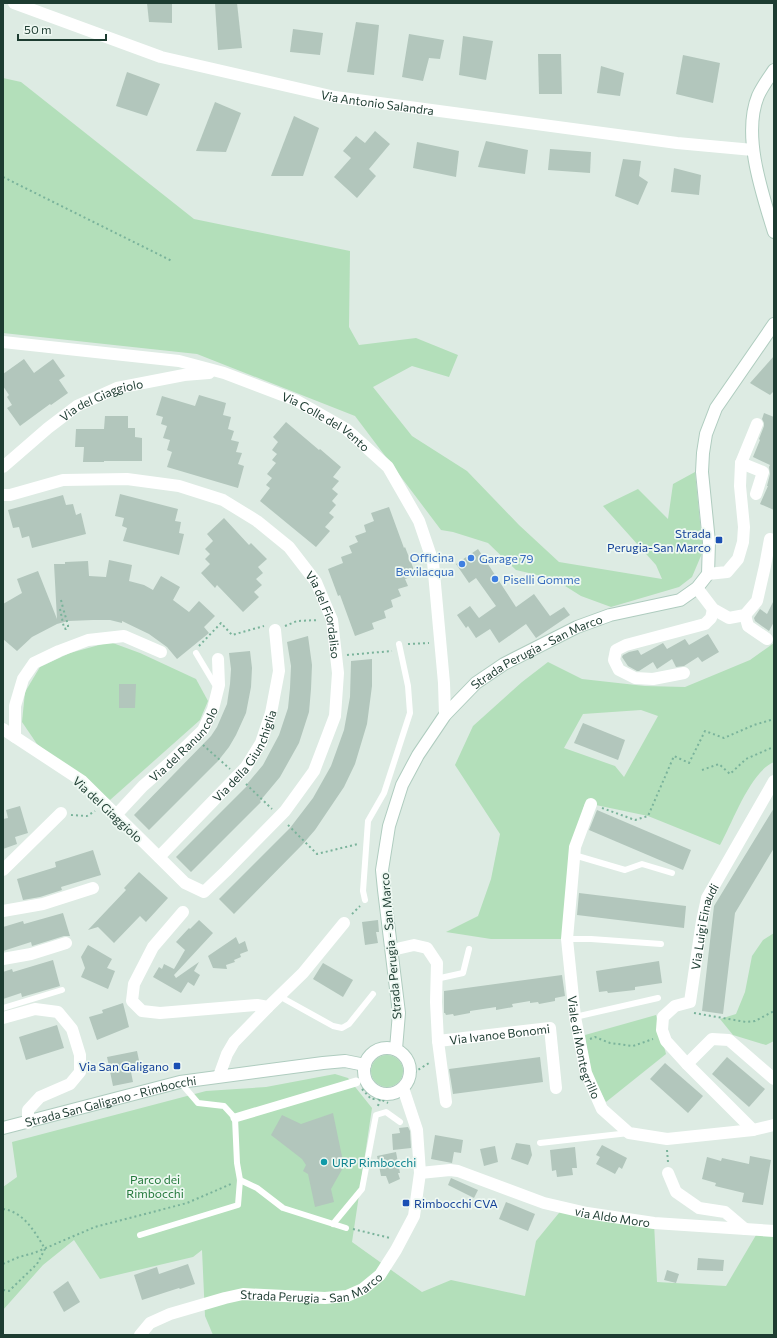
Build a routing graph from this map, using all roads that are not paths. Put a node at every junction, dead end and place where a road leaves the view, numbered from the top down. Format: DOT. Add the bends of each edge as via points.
graph roads {
  1 [pos="14,3"];
  2 [pos="774,70"];
  3 [pos="753,150"];
  4 [pos="774,232"];
  5 [pos="774,324"];
  6 [pos="3,342"];
  7 [pos="219,372"];
  8 [pos="757,424"];
  9 [pos="741,463"];
  10 [pos="3,467"];
  11 [pos="756,494"];
  12 [pos="3,495"];
  13 [pos="770,539"];
  14 [pos="708,574"];
  15 [pos="697,588"];
  16 [pos="713,609"];
  17 [pos="745,615"];
  18 [pos="275,630"];
  19 [pos="767,639"];
  20 [pos="399,644"];
  21 [pos="197,650"];
  22 [pos="161,652"];
  23 [pos="218,659"];
  24 [pos="684,673"];
  25 [pos="218,689"];
  26 [pos="445,715"];
  27 [pos="3,729"];
  28 [pos="15,737"];
  29 [pos="774,781"];
  30 [pos="591,804"];
  31 [pos="61,813"];
  32 [pos="117,814"];
  33 [pos="574,856"];
  34 [pos="159,857"];
  35 [pos="3,870"];
  36 [pos="672,873"];
  37 [pos="93,888"];
  38 [pos="365,900"];
  39 [pos="3,912"];
  40 [pos="183,912"];
  41 [pos="344,923"];
  42 [pos="567,939"];
  43 [pos="66,943"];
  44 [pos="661,944"];
  45 [pos="469,948"];
  46 [pos="392,950"];
  47 [pos="3,959"];
  48 [pos="436,979"];
  49 [pos="62,990"];
  50 [pos="373,994"];
  51 [pos="279,996"];
  52 [pos="658,998"];
  53 [pos="268,1007"];
  54 [pos="3,1008"];
  55 [pos="575,1017"];
  56 [pos="3,1018"];
  57 [pos="438,1042"];
  58 [pos="396,1048"];
  59 [pos="687,1064"];
  60 [pos="364,1065"];
  61 [pos="219,1076"];
  62 [pos="774,1079"];
  63 [pos="180,1082"];
  64 [pos="356,1082"];
  65 [pos="403,1088"];
  66 [pos="556,1088"];
  67 [pos="446,1102"];
  68 [pos="235,1118"];
  69 [pos="400,1122"];
  70 [pos="28,1123"];
  71 [pos="774,1126"];
  72 [pos="3,1128"];
  73 [pos="753,1130"];
  74 [pos="629,1133"];
  75 [pos="540,1143"];
  76 [pos="668,1172"];
  77 [pos="420,1173"];
  78 [pos="240,1180"];
  79 [pos="333,1224"];
  80 [pos="346,1228"];
  81 [pos="745,1228"];
  82 [pos="774,1231"];
  83 [pos="140,1235"];
  84 [pos="140,1335"];
  1 -- 3 [label="street, Via Antonio Salandra" via="161,57 334,97 677,143"];
  2 -- 3 [label="street" via="757,97 752,122"];
  3 -- 4 [label="street"];
  5 -- 14 [label="street" via="716,408 706,434 702,472 709,542"];
  6 -- 7 [label="street, Via Colle del Vento" via="179,361"];
  7 -- 10 [label="street, Via del Giaggiolo" via="184,374 117,388 83,402"];
  7 -- 26 [label="street, Via Colle del Vento" via="295,400 346,428 388,467 419,522 433,562"];
  8 -- 9 [label="street"];
  9 -- 11 [label="street" via="763,472"];
  9 -- 14 [label="street" via="740,486 744,527 738,559 728,572"];
  12 -- 34 [label="street, Via del Fiordaliso" via="10,496 63,480 127,479 179,486 223,500 257,521 289,547 316,582 332,620 338,673 335,716 314,771 280,817 204,892 186,883"];
  13 -- 17 [label="street" via="758,601"];
  14 -- 15 [label="street, Strada Perugia - San Marco"];
  15 -- 16 [label="street"];
  15 -- 26 [label="street, Strada Perugia - San Marco" via="680,600 610,615 544,643 482,679"];
  16 -- 17 [label="street" via="729,618"];
  16 -- 24 [label="street" via="711,618 705,624 616,650 614,660 619,670 635,678 653,679"];
  17 -- 19 [label="street" via="748,626"];
  18 -- 34 [label="street, Via della Giunchiglia" via="279,671 271,712 261,743 246,767"];
  20 -- 38 [label="lane" via="408,686 410,713 384,794 368,821 363,891"];
  21 -- 25 [label="lane"];
  22 -- 28 [label="street" via="124,636 88,640 34,663 23,679 15,706"];
  23 -- 25 [label="street, Via del Ranuncolo"];
  25 -- 32 [label="street, Via del Ranuncolo" via="213,709 203,730"];
  26 -- 46 [label="street, Strada Perugia - San Marco" via="418,755 402,785 388,826 382,870"];
  27 -- 28 [label="street, Via del Giaggiolo"];
  28 -- 32 [label="street, Via del Giaggiolo" via="82,781"];
  29 -- 59 [label="street, Via Luigi Einaudi" via="707,898 690,1002 675,1006 663,1017 662,1030 666,1041"];
  30 -- 33 [label="street, Viale di Montegrillo"];
  31 -- 35 [label="street"];
  32 -- 34 [label="street, Via del Giaggiolo"];
  33 -- 36 [label="lane" via="625,870 642,864"];
  33 -- 42 [label="street, Viale di Montegrillo"];
  37 -- 39 [label="street" via="43,904"];
  40 -- 53 [label="street" via="153,947 134,984 132,1001 142,1011 160,1013 257,1005"];
  41 -- 51 [label="street" via="303,973"];
  42 -- 44 [label="lane"];
  42 -- 55 [label="street, Viale di Montegrillo"];
  43 -- 47 [label="street" via="31,954"];
  45 -- 48 [label="lane" via="463,973"];
  46 -- 48 [label="street, Via Ivanoe Bonomi" via="414,945 427,948 437,963"];
  46 -- 58 [label="street, Strada Perugia - San Marco" via="399,1014"];
  48 -- 57 [label="street, Via Ivanoe Bonomi"];
  49 -- 54 [label="lane"];
  50 -- 51 [label="lane" via="349,1024 342,1028 333,1026"];
  51 -- 53 [label="street"];
  52 -- 55 [label="lane"];
  53 -- 61 [label="street" via="234,1042 226,1054"];
  55 -- 74 [label="street, Viale di Montegrillo" via="586,1073 602,1109"];
  56 -- 70 [label="street" via="35,1009 58,1012 72,1029 80,1054 80,1072 70,1084 40,1097 28,1110"];
  57 -- 66 [label="street, Via Ivanoe Bonomi" via="550,1028"];
  57 -- 67 [label="street, Via Ivanoe Bonomi"];
  58 -- 60 [label="street" via="377,1050"];
  58 -- 65 [label="street" via="408,1059 410,1067 408,1082"];
  59 -- 62 [label="street" via="712,1039 729,1040"];
  59 -- 73 [label="street"];
  60 -- 61 [label="street, Strada San Galigano - Rimbocchi" via="345,1061"];
  60 -- 65 [label="street" via="366,1080 375,1091 389,1094"];
  61 -- 63 [label="street, Strada San Galigano - Rimbocchi"];
  63 -- 68 [label="lane" via="198,1103 224,1106"];
  63 -- 70 [label="street, Strada San Galigano - Rimbocchi"];
  64 -- 68 [label="street"];
  65 -- 77 [label="street, Strada Perugia - San Marco" via="417,1130"];
  68 -- 78 [label="lane"];
  69 -- 79 [label="lane" via="386,1112 376,1115 362,1189"];
  70 -- 72 [label="street, Strada San Galigano - Rimbocchi"];
  71 -- 73 [label="street"];
  73 -- 74 [label="street" via="667,1139"];
  74 -- 75 [label="lane"];
  76 -- 81 [label="street" via="676,1192 699,1208 725,1212"];
  77 -- 81 [label="street, via Aldo Moro" via="458,1171 544,1203 587,1213 654,1223"];
  77 -- 84 [label="street, Strada Perugia - San Marco" via="414,1216 380,1275 363,1289 347,1296 325,1298 243,1294 170,1314 150,1323"];
  78 -- 79 [label="lane" via="258,1188 283,1208"];
  78 -- 83 [label="lane" via="238,1205"];
  79 -- 80 [label="lane"];
  81 -- 82 [label="street, via Aldo Moro"];
}
